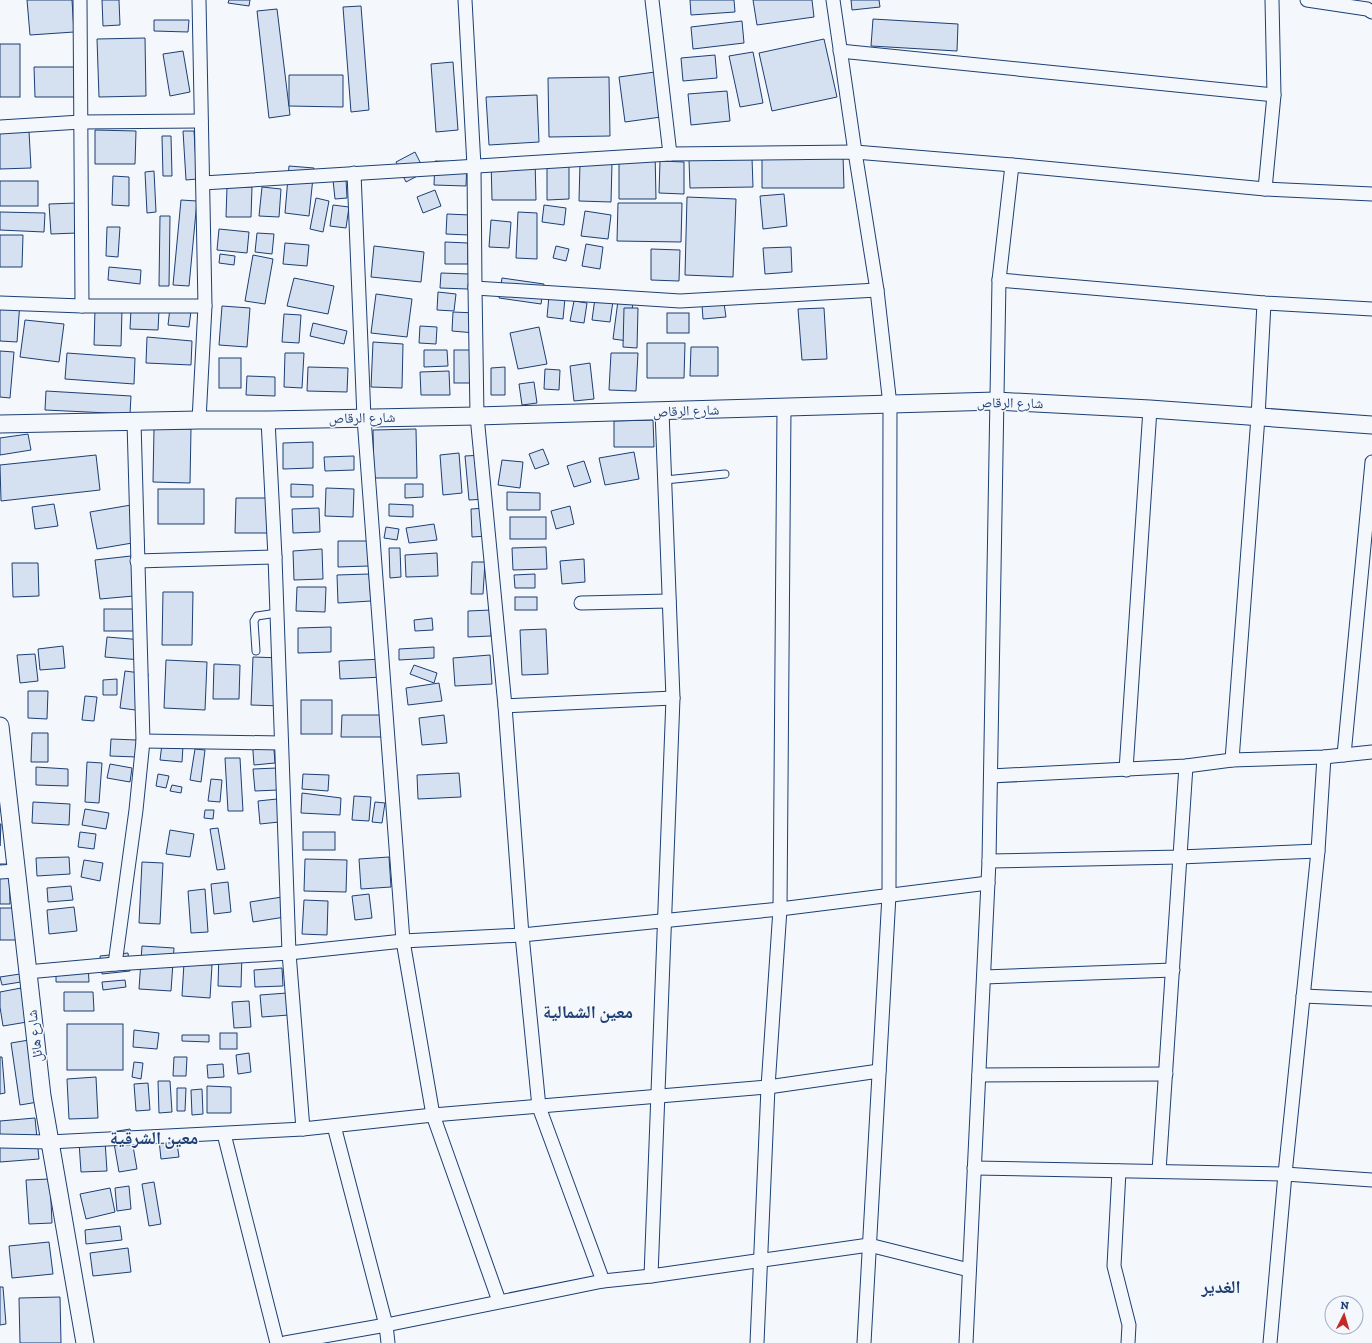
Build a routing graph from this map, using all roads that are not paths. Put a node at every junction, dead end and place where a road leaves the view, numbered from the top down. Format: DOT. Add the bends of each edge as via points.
graph roads {
  1 [pos="80,0"];
  2 [pos="199,0"];
  3 [pos="465,0"];
  4 [pos="652,0"];
  5 [pos="833,0"];
  6 [pos="1272,0"];
  7 [pos="1307,0"];
  8 [pos="1372,12"];
  9 [pos="840,51"];
  10 [pos="1274,95"];
  11 [pos="202,121"];
  12 [pos="81,122"];
  13 [pos="0,127"];
  14 [pos="855,152"];
  15 [pos="670,154"];
  16 [pos="1012,165"];
  17 [pos="474,166"];
  18 [pos="354,173"];
  19 [pos="203,183"];
  20 [pos="1265,189"];
  21 [pos="1372,194"];
  22 [pos="999,280"];
  23 [pos="475,288"];
  24 [pos="877,290"];
  25 [pos="0,303"];
  26 [pos="1264,303"];
  27 [pos="82,306"];
  28 [pos="205,306"];
  29 [pos="1372,309"];
  30 [pos="996,401"];
  31 [pos="890,405"];
  32 [pos="784,408"];
  33 [pos="1150,409"];
  34 [pos="662,411"];
  35 [pos="477,416"];
  36 [pos="1258,417"];
  37 [pos="364,418"];
  38 [pos="199,420"];
  39 [pos="268,420"];
  40 [pos="134,422"];
  41 [pos="0,424"];
  42 [pos="1372,425"];
  43 [pos="1372,462"];
  44 [pos="725,474"];
  45 [pos="665,480"];
  46 [pos="275,557"];
  47 [pos="137,561"];
  48 [pos="669,601"];
  49 [pos="581,603"];
  50 [pos="277,613"];
  51 [pos="256,651"];
  52 [pos="673,698"];
  53 [pos="505,706"];
  54 [pos="0,726"];
  55 [pos="143,741"];
  56 [pos="281,743"];
  57 [pos="1372,752"];
  58 [pos="1344,755"];
  59 [pos="1324,757"];
  60 [pos="1232,760"];
  61 [pos="1186,766"];
  62 [pos="1126,770"];
  63 [pos="991,776"];
  64 [pos="1318,851"];
  65 [pos="1180,857"];
  66 [pos="989,861"];
  67 [pos="8,871"];
  68 [pos="988,883"];
  69 [pos="889,895"];
  70 [pos="780,909"];
  71 [pos="665,921"];
  72 [pos="522,935"];
  73 [pos="403,941"];
  74 [pos="289,953"];
  75 [pos="115,964"];
  76 [pos="1173,970"];
  77 [pos="27,972"];
  78 [pos="984,977"];
  79 [pos="1303,996"];
  80 [pos="1372,999"];
  81 [pos="879,1071"];
  82 [pos="1166,1074"];
  83 [pos="979,1075"];
  84 [pos="768,1087"];
  85 [pos="658,1096"];
  86 [pos="539,1107"];
  87 [pos="433,1115"];
  88 [pos="334,1126"];
  89 [pos="303,1129"];
  90 [pos="224,1134"];
  91 [pos="0,1141"];
  92 [pos="49,1142"];
  93 [pos="974,1168"];
  94 [pos="1119,1171"];
  95 [pos="1159,1172"];
  96 [pos="1286,1174"];
  97 [pos="1372,1180"];
  98 [pos="869,1245"];
  99 [pos="761,1261"];
  100 [pos="969,1270"];
  101 [pos="652,1276"];
  102 [pos="603,1281"];
  103 [pos="499,1301"];
  104 [pos="386,1325"];
  105 [pos="85,1343"];
  106 [pos="277,1343"];
  107 [pos="285,1343"];
  108 [pos="388,1343"];
  109 [pos="757,1343"];
  110 [pos="864,1343"];
  111 [pos="966,1343"];
  112 [pos="1128,1343"];
  113 [pos="1270,1343"];
  1 -- 12 [label="street"];
  2 -- 11 [label="street"];
  3 -- 17 [label="street"];
  4 -- 15 [label="street"];
  5 -- 9 [label="street"];
  6 -- 10 [label="street"];
  7 -- 8 [label="street" via="1367,9"];
  9 -- 10 [label="street"];
  9 -- 14 [label="street"];
  10 -- 20 [label="street"];
  11 -- 12 [label="street"];
  11 -- 19 [label="street"];
  12 -- 13 [label="street"];
  12 -- 27 [label="street"];
  14 -- 15 [label="street"];
  14 -- 16 [label="street"];
  14 -- 24 [label="street"];
  15 -- 17 [label="street"];
  16 -- 20 [label="street"];
  16 -- 22 [label="street"];
  17 -- 18 [label="street"];
  17 -- 23 [label="street"];
  18 -- 19 [label="street"];
  18 -- 37 [label="street"];
  19 -- 28 [label="street"];
  20 -- 21 [label="street"];
  22 -- 26 [label="street"];
  22 -- 30 [label="street"];
  23 -- 24 [label="street" via="680,300"];
  23 -- 35 [label="street"];
  24 -- 31 [label="street"];
  25 -- 27 [label="street"];
  26 -- 29 [label="street"];
  26 -- 36 [label="street"];
  27 -- 28 [label="street"];
  28 -- 38 [label="street"];
  30 -- 31 [label="street, شارع الرقاص"];
  30 -- 33 [label="street, شارع الرقاص"];
  30 -- 63 [label="street"];
  31 -- 32 [label="street, شارع الرقاص"];
  31 -- 69 [label="street"];
  32 -- 34 [label="street, شارع الرقاص"];
  32 -- 70 [label="street"];
  33 -- 36 [label="street, شارع الرقاص"];
  33 -- 62 [label="street"];
  34 -- 35 [label="street, شارع الرقاص"];
  34 -- 45 [label="street"];
  35 -- 37 [label="street, شارع الرقاص"];
  35 -- 53 [label="street"];
  36 -- 42 [label="street, شارع الرقاص"];
  36 -- 60 [label="street"];
  37 -- 39 [label="street, شارع الرقاص"];
  37 -- 73 [label="street"];
  38 -- 39 [label="street, شارع الرقاص"];
  38 -- 40 [label="street, شارع الرقاص"];
  39 -- 46 [label="street"];
  40 -- 41 [label="street, شارع الرقاص"];
  40 -- 47 [label="street"];
  43 -- 58 [label="street"];
  44 -- 45 [label="lane"];
  45 -- 48 [label="street"];
  46 -- 47 [label="street"];
  46 -- 50 [label="street"];
  47 -- 55 [label="street"];
  48 -- 49 [label="street"];
  48 -- 52 [label="street"];
  50 -- 51 [label="lane" via="257,616 254,621"];
  50 -- 56 [label="street"];
  52 -- 53 [label="street"];
  52 -- 71 [label="street"];
  53 -- 72 [label="street"];
  54 -- 67 [label="street, شارع هائل"];
  55 -- 56 [label="street"];
  55 -- 75 [label="street"];
  56 -- 74 [label="street"];
  57 -- 58 [label="street"];
  58 -- 59 [label="street"];
  59 -- 60 [label="street"];
  59 -- 64 [label="street"];
  60 -- 61 [label="street"];
  61 -- 62 [label="street"];
  61 -- 65 [label="street"];
  62 -- 63 [label="street"];
  63 -- 66 [label="street"];
  64 -- 65 [label="street"];
  64 -- 79 [label="street"];
  65 -- 66 [label="street"];
  65 -- 76 [label="street"];
  66 -- 68 [label="street"];
  67 -- 77 [label="street, شارع هائل"];
  68 -- 69 [label="street"];
  68 -- 78 [label="street"];
  69 -- 70 [label="street"];
  69 -- 81 [label="street"];
  70 -- 71 [label="street"];
  70 -- 84 [label="street"];
  71 -- 72 [label="street"];
  71 -- 85 [label="street"];
  72 -- 73 [label="street"];
  72 -- 86 [label="street"];
  73 -- 74 [label="street"];
  73 -- 87 [label="street"];
  74 -- 75 [label="street"];
  74 -- 89 [label="street"];
  75 -- 77 [label="street"];
  76 -- 78 [label="street"];
  76 -- 82 [label="street"];
  77 -- 92 [label="street, شارع هائل"];
  78 -- 83 [label="street"];
  79 -- 80 [label="street"];
  79 -- 96 [label="street"];
  81 -- 84 [label="street"];
  81 -- 98 [label="street"];
  82 -- 83 [label="street"];
  82 -- 95 [label="street"];
  83 -- 93 [label="street"];
  84 -- 85 [label="street"];
  84 -- 99 [label="street"];
  85 -- 86 [label="street"];
  85 -- 101 [label="street"];
  86 -- 87 [label="street"];
  86 -- 102 [label="street"];
  87 -- 88 [label="street"];
  87 -- 103 [label="street"];
  88 -- 89 [label="street"];
  88 -- 104 [label="street"];
  89 -- 90 [label="street"];
  90 -- 92 [label="street"];
  90 -- 106 [label="street"];
  91 -- 92 [label="street"];
  92 -- 105 [label="street, شارع هائل"];
  93 -- 94 [label="street"];
  93 -- 100 [label="street"];
  94 -- 95 [label="street"];
  94 -- 112 [label="street" via="1114,1266 1129,1325"];
  95 -- 96 [label="street"];
  96 -- 97 [label="street"];
  96 -- 113 [label="street"];
  98 -- 99 [label="street"];
  98 -- 100 [label="street"];
  98 -- 110 [label="street"];
  99 -- 101 [label="street"];
  99 -- 109 [label="street"];
  100 -- 111 [label="street"];
  101 -- 102 [label="street"];
  102 -- 103 [label="street"];
  103 -- 104 [label="street"];
  104 -- 107 [label="street"];
  104 -- 108 [label="street"];
}
